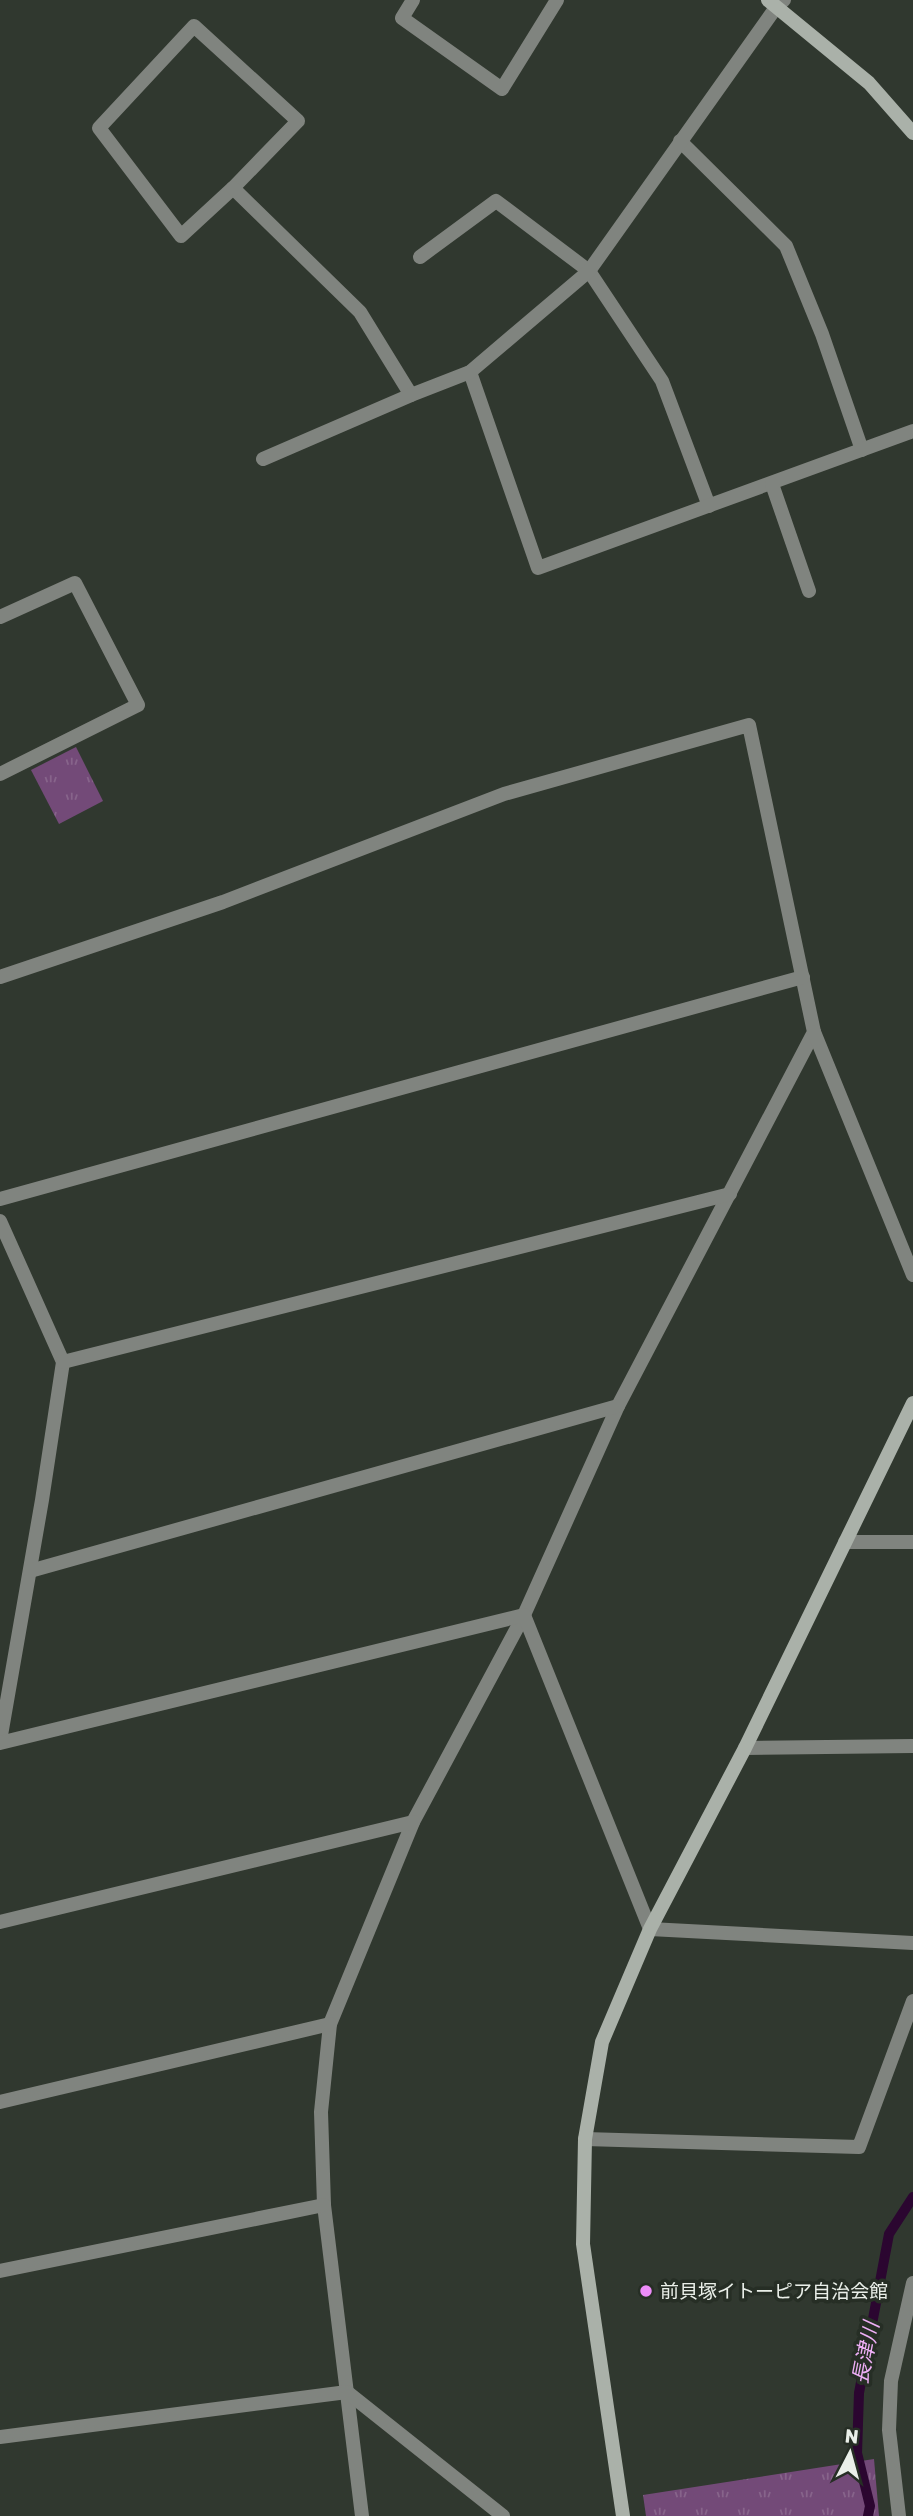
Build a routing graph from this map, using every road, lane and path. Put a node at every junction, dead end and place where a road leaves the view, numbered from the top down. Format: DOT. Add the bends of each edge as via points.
graph roads {
  1 [pos="413,0"];
  2 [pos="557,0"];
  3 [pos="776,2"];
  4 [pos="913,133"];
  5 [pos="680,141"];
  6 [pos="233,188"];
  7 [pos="420,257"];
  8 [pos="589,271"];
  9 [pos="470,372"];
  10 [pos="411,395"];
  11 [pos="913,432"];
  12 [pos="862,450"];
  13 [pos="263,459"];
  14 [pos="772,484"];
  15 [pos="709,506"];
  16 [pos="810,591"];
  17 [pos="0,617"];
  18 [pos="0,774"];
  19 [pos="0,977"];
  20 [pos="803,977"];
  21 [pos="814,1032"];
  22 [pos="730,1194"];
  23 [pos="0,1199"];
  24 [pos="0,1221"];
  25 [pos="913,1275"];
  26 [pos="63,1362"];
  27 [pos="913,1403"];
  28 [pos="618,1406"];
  29 [pos="845,1542"];
  30 [pos="913,1542"];
  31 [pos="30,1571"];
  32 [pos="524,1615"];
  33 [pos="0,1742"];
  34 [pos="913,1746"];
  35 [pos="745,1748"];
  36 [pos="413,1822"];
  37 [pos="0,1922"];
  38 [pos="650,1929"];
  39 [pos="913,1943"];
  40 [pos="913,2001"];
  41 [pos="330,2024"];
  42 [pos="0,2102"];
  43 [pos="585,2139"];
  44 [pos="324,2205"];
  45 [pos="0,2270"];
  46 [pos="913,2283"];
  47 [pos="909,2313"];
  48 [pos="347,2392"];
  49 [pos="0,2437"];
  50 [pos="362,2516"];
  51 [pos="503,2516"];
  52 [pos="623,2516"];
  53 [pos="899,2516"];
  1 -- 2 [label="street" via="402,18 502,89"];
  3 -- 4 [label="street" via="869,83"];
  3 -- 5 [label="street"];
  5 -- 8 [label="street"];
  5 -- 12 [label="street" via="786,246"];
  6 -- 6 [label="street" via="298,121 194,26 99,128 180,236"];
  6 -- 10 [label="street" via="360,312"];
  7 -- 8 [label="street" via="496,201"];
  8 -- 9 [label="street"];
  8 -- 15 [label="street" via="662,381"];
  9 -- 10 [label="street"];
  9 -- 15 [label="street" via="538,568"];
  10 -- 13 [label="street"];
  11 -- 12 [label="street"];
  12 -- 14 [label="street"];
  14 -- 15 [label="street"];
  14 -- 16 [label="street"];
  17 -- 18 [label="street" via="75,583 138,705"];
  19 -- 20 [label="street" via="223,902 505,794 749,725"];
  20 -- 21 [label="street"];
  20 -- 23 [label="street"];
  21 -- 22 [label="street"];
  21 -- 25 [label="street"];
  22 -- 26 [label="street"];
  22 -- 28 [label="street"];
  24 -- 26 [label="street"];
  26 -- 31 [label="street"];
  27 -- 29 [label="street"];
  28 -- 31 [label="street"];
  28 -- 32 [label="street"];
  29 -- 30 [label="street"];
  29 -- 35 [label="street"];
  31 -- 33 [label="street"];
  32 -- 33 [label="street"];
  32 -- 36 [label="street"];
  32 -- 38 [label="street"];
  34 -- 35 [label="street"];
  35 -- 38 [label="street"];
  36 -- 37 [label="street"];
  36 -- 41 [label="street"];
  38 -- 39 [label="street"];
  38 -- 43 [label="street" via="602,2042"];
  40 -- 43 [label="street" via="859,2147"];
  41 -- 42 [label="street"];
  41 -- 44 [label="street" via="321,2112"];
  43 -- 52 [label="street" via="583,2244"];
  44 -- 45 [label="street"];
  44 -- 48 [label="street"];
  46 -- 47 [label="street"];
  47 -- 53 [label="street" via="891,2381 889,2430"];
  48 -- 49 [label="street"];
  48 -- 50 [label="street"];
  48 -- 51 [label="street"];
}
